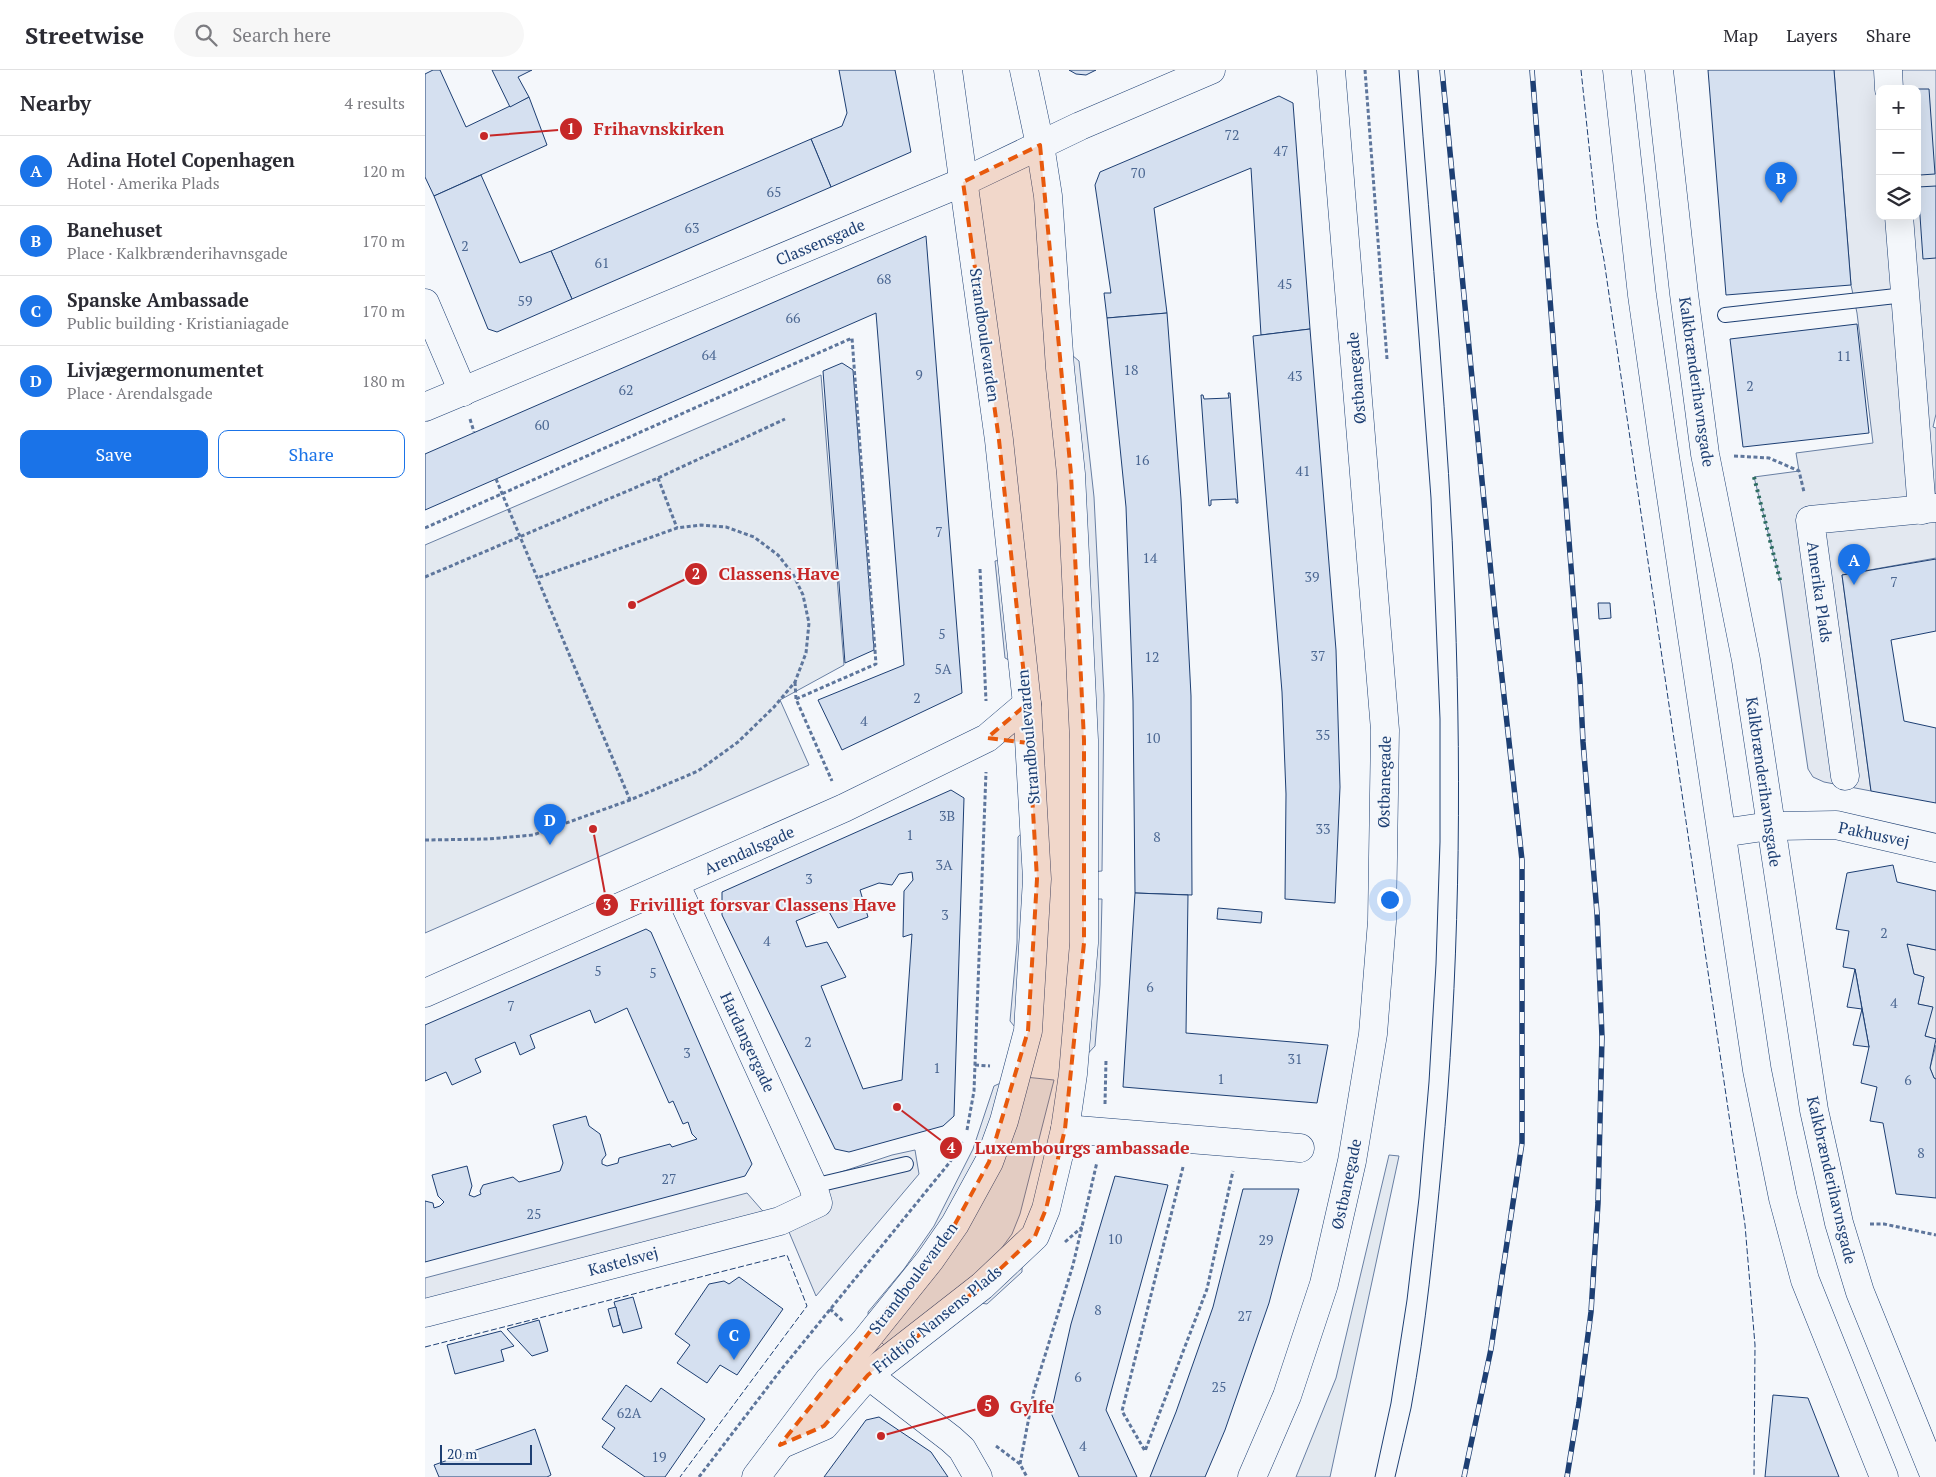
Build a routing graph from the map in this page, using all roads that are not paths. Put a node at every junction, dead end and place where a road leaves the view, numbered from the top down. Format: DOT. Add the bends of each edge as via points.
graph roads {
  1 [pos="948,70"];
  2 [pos="1024,70"];
  3 [pos="1211,70"];
  4 [pos="1331,70"];
  5 [pos="1617,70"];
  6 [pos="1659,70"];
  7 [pos="1888,70"];
  8 [pos="1889,85"];
  9 [pos="1040,144"];
  10 [pos="963,182"];
  11 [pos="1899,220"];
  12 [pos="1905,295"];
  13 [pos="425,302"];
  14 [pos="1725,315"];
  15 [pos="463,392"];
  16 [pos="425,408"];
  17 [pos="1929,509"];
  18 [pos="1027,704"];
  19 [pos="987,738"];
  20 [pos="1029,743"];
  21 [pos="1845,776"];
  22 [pos="1770,826"];
  23 [pos="1722,833"];
  24 [pos="1936,848"];
  25 [pos="675,883"];
  26 [pos="425,993"];
  27 [pos="1065,1129"];
  28 [pos="1300,1148"];
  29 [pos="905,1164"];
  30 [pos="815,1194"];
  31 [pos="425,1313"];
  32 [pos="859,1367"];
  33 [pos="755,1477"];
  34 [pos="978,1477"];
  35 [pos="1252,1477"];
  36 [pos="1884,1477"];
  37 [pos="1935,1477"];
  1 -- 10 [label="street, Strandboulevarden"];
  2 -- 9 [label="street"];
  3 -- 9 [label="street, Classensgade"];
  4 -- 35 [label="street, Østbanegade" via="1385,730 1382,921 1373,1034 1352,1161 1326,1275 1287,1396"];
  5 -- 23 [label="street" via="1642,295"];
  6 -- 22 [label="street, Kalkbrænderihavnsgade" via="1705,454 1746,660"];
  7 -- 8 [label="street"];
  9 -- 10 [label="street, Classensgade"];
  9 -- 27 [label="street" via="1048,196 1071,474 1084,740 1084,943"];
  10 -- 15 [label="street, Classensgade"];
  10 -- 18 [label="street, Strandboulevarden" via="999,440"];
  11 -- 12 [label="street, Amerika Plads"];
  12 -- 14 [label="lane"];
  12 -- 17 [label="street, Amerika Plads"];
  13 -- 15 [label="street"];
  15 -- 16 [label="street, Classensgade"];
  17 -- 21 [label="street, Amerika Plads" via="1810,520"];
  18 -- 19 [label="street, Arendalsgade"];
  18 -- 20 [label="street, Strandboulevarden"];
  19 -- 20 [label="street"];
  19 -- 25 [label="street, Arendalsgade" via="844,808"];
  20 -- 32 [label="street, Strandboulevarden" via="1037,879 1028,1031 1004,1121 989,1162 955,1224 865,1341"];
  22 -- 23 [label="street, Pakhusvej"];
  22 -- 24 [label="street, Pakhusvej" via="1835,825"];
  22 -- 37 [label="street, Kalkbrænderihavnsgade" via="1814,1110 1839,1223 1860,1292"];
  23 -- 36 [label="street" via="1757,1070 1783,1198 1805,1280"];
  25 -- 26 [label="street, Arendalsgade"];
  25 -- 30 [label="street, Hardangergade"];
  27 -- 28 [label="street"];
  27 -- 32 [label="street, Fridtjof Nansens Plads" via="1046,1209 1035,1236 982,1286"];
  29 -- 30 [label="lane"];
  30 -- 31 [label="street, Kastelsvej" via="780,1220"];
  32 -- 33 [label="street" via="829,1380"];
  32 -- 34 [label="street, Fridtjof Nansens Plads" via="962,1449"];
}
